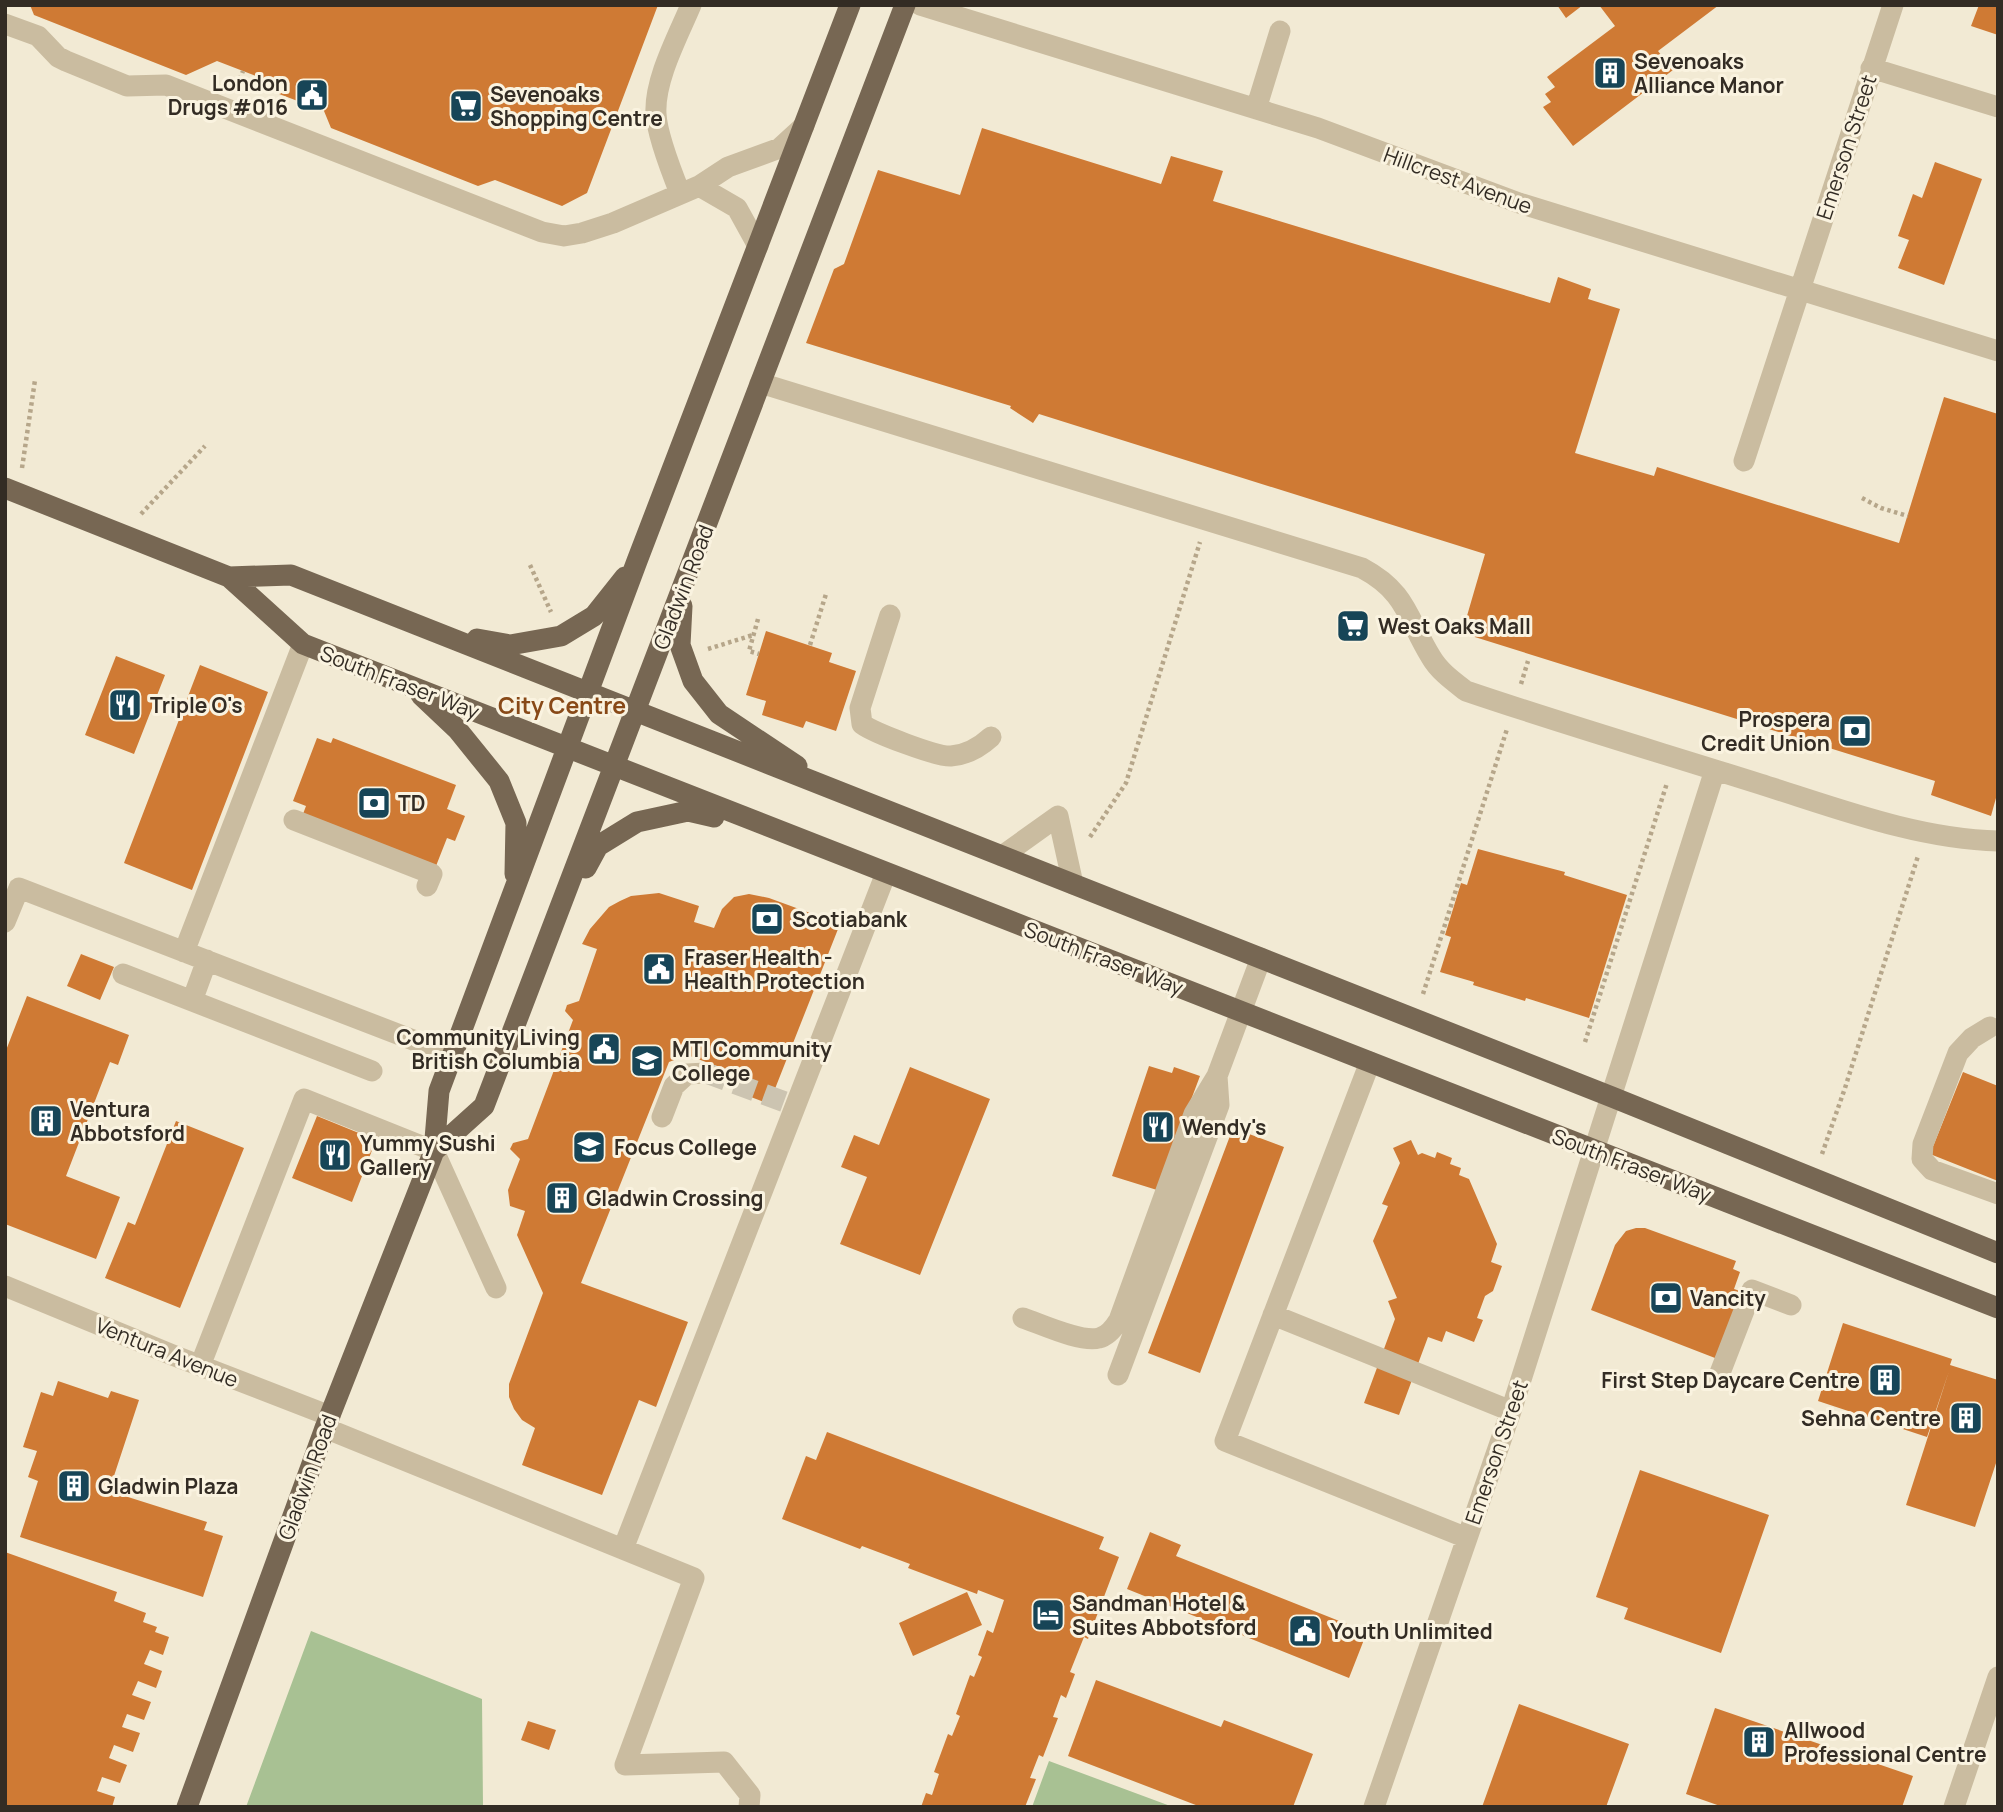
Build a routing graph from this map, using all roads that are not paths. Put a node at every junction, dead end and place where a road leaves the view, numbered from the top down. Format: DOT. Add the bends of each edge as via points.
graph roads {
  1 [pos="691,5"];
  2 [pos="850,5"];
  3 [pos="905,5"];
  4 [pos="920,5"];
  5 [pos="1893,5"];
  6 [pos="5,24"];
  7 [pos="1280,31"];
  8 [pos="1871,68"];
  9 [pos="1998,107"];
  10 [pos="1256,109"];
  11 [pos="804,126"];
  12 [pos="689,190"];
  13 [pos="758,246"];
  14 [pos="1800,289"];
  15 [pos="1998,351"];
  16 [pos="760,383"];
  17 [pos="1744,461"];
  18 [pos="12,491"];
  19 [pos="637,561"];
  20 [pos="229,577"];
  21 [pos="684,584"];
  22 [pos="890,615"];
  23 [pos="430,630"];
  24 [pos="303,644"];
  25 [pos="411,686"];
  26 [pos="588,693"];
  27 [pos="635,711"];
  28 [pos="991,737"];
  29 [pos="567,748"];
  30 [pos="614,766"];
  31 [pos="1715,770"];
  32 [pos="830,788"];
  33 [pos="294,820"];
  34 [pos="788,834"];
  35 [pos="1998,841"];
  36 [pos="1002,856"];
  37 [pos="886,873"];
  38 [pos="1073,884"];
  39 [pos="427,886"];
  40 [pos="515,888"];
  41 [pos="555,921"];
  42 [pos="5,922"];
  43 [pos="184,952"];
  44 [pos="1261,958"];
  45 [pos="208,960"];
  46 [pos="123,974"];
  47 [pos="192,1001"];
  48 [pos="1241,1012"];
  49 [pos="1990,1027"];
  50 [pos="452,1055"];
  51 [pos="1370,1062"];
  52 [pos="372,1071"];
  53 [pos="706,1073"];
  54 [pos="1217,1076"];
  55 [pos="1612,1097"];
  56 [pos="662,1117"];
  57 [pos="1595,1150"];
  58 [pos="434,1151"];
  59 [pos="1998,1194"];
  60 [pos="1998,1253"];
  61 [pos="5,1286"];
  62 [pos="496,1288"];
  63 [pos="1791,1305"];
  64 [pos="1998,1308"];
  65 [pos="1273,1315"];
  66 [pos="1023,1318"];
  67 [pos="200,1366"];
  68 [pos="1118,1375"];
  69 [pos="1718,1378"];
  70 [pos="1511,1411"];
  71 [pos="327,1422"];
  72 [pos="1466,1538"];
  73 [pos="623,1549"];
  74 [pos="1998,1676"];
  75 [pos="187,1807"];
  76 [pos="749,1807"];
  77 [pos="1374,1807"];
  78 [pos="1954,1807"];
  1 -- 12 [label="street" via="661,79 656,114 669,163"];
  2 -- 11 [label="main road, Gladwin Road"];
  3 -- 16 [label="main road, Gladwin Road"];
  4 -- 10 [label="street, Hillcrest Avenue"];
  5 -- 8 [label="street, Emerson Street"];
  6 -- 12 [label="street" via="38,36 58,57 127,86 166,85 542,232 582,233"];
  7 -- 10 [label="street"];
  8 -- 9 [label="street"];
  8 -- 14 [label="street, Emerson Street"];
  10 -- 14 [label="street, Hillcrest Avenue" via="1518,203"];
  11 -- 12 [label="street" via="780,148 728,167"];
  11 -- 13 [label="main road, Gladwin Road"];
  12 -- 13 [label="street" via="737,208"];
  13 -- 19 [label="main road, Gladwin Road"];
  14 -- 15 [label="street, Hillcrest Avenue"];
  14 -- 17 [label="street, Emerson Street"];
  16 -- 21 [label="main road, Gladwin Road"];
  16 -- 31 [label="street" via="1362,568 1393,590 1431,658 1466,691"];
  18 -- 20 [label="main road, South Fraser Way"];
  19 -- 23 [label="main road" via="594,616 561,636 510,645"];
  19 -- 26 [label="main road, Gladwin Road"];
  20 -- 23 [label="main road, South Fraser Way" via="290,575"];
  20 -- 24 [label="main road, South Fraser Way"];
  21 -- 27 [label="main road, Gladwin Road"];
  21 -- 32 [label="main road" via="680,645 693,681 719,714"];
  22 -- 28 [label="street" via="860,708 862,724 873,732 949,757 979,747"];
  23 -- 26 [label="main road, South Fraser Way"];
  24 -- 25 [label="main road, South Fraser Way"];
  24 -- 43 [label="street"];
  25 -- 29 [label="main road, South Fraser Way"];
  25 -- 40 [label="main road" via="457,729 499,781 516,823"];
  26 -- 27 [label="main road, South Fraser Way"];
  26 -- 29 [label="main road, Gladwin Road"];
  27 -- 30 [label="main road, Gladwin Road"];
  27 -- 32 [label="main road, South Fraser Way"];
  29 -- 30 [label="main road, South Fraser Way"];
  29 -- 40 [label="main road, Gladwin Road"];
  30 -- 34 [label="main road, South Fraser Way"];
  30 -- 41 [label="main road, Gladwin Road"];
  31 -- 35 [label="street" via="1933,834"];
  31 -- 55 [label="street, Emerson Street"];
  32 -- 36 [label="main road, South Fraser Way"];
  33 -- 39 [label="street" via="432,874"];
  34 -- 37 [label="main road, South Fraser Way"];
  34 -- 41 [label="main road" via="688,811 637,822 598,846"];
  36 -- 38 [label="main road, South Fraser Way"];
  36 -- 38 [label="street" via="1058,816"];
  37 -- 48 [label="main road, South Fraser Way"];
  37 -- 73 [label="street"];
  38 -- 44 [label="main road, South Fraser Way"];
  40 -- 50 [label="main road, Gladwin Road"];
  41 -- 58 [label="main road, Gladwin Road" via="484,1106"];
  42 -- 43 [label="street" via="19,888"];
  43 -- 45 [label="street"];
  44 -- 48 [label="street"];
  44 -- 55 [label="main road, South Fraser Way"];
  45 -- 47 [label="street"];
  45 -- 50 [label="street"];
  46 -- 47 [label="street"];
  47 -- 52 [label="street"];
  48 -- 51 [label="main road, South Fraser Way"];
  48 -- 54 [label="street"];
  49 -- 59 [label="street" via="1958,1053 1923,1144 1923,1159 1932,1170"];
  50 -- 58 [label="main road, Gladwin Road" via="439,1091"];
  51 -- 57 [label="main road, South Fraser Way"];
  51 -- 65 [label="street"];
  53 -- 56 [label="street" via="687,1074 674,1086"];
  54 -- 66 [label="street" via="1194,1114 1114,1329 1087,1339"];
  54 -- 68 [label="street" via="1219,1105"];
  55 -- 57 [label="street, Emerson Street"];
  55 -- 60 [label="main road, South Fraser Way"];
  57 -- 64 [label="main road, South Fraser Way"];
  57 -- 70 [label="street, Emerson Street"];
  58 -- 62 [label="street"];
  58 -- 67 [label="street" via="304,1099"];
  58 -- 71 [label="main road, Gladwin Road"];
  61 -- 67 [label="street, Ventura Avenue"];
  63 -- 69 [label="street" via="1752,1290"];
  65 -- 70 [label="street"];
  65 -- 72 [label="street" via="1226,1441"];
  67 -- 71 [label="street, Ventura Avenue"];
  70 -- 72 [label="street, Emerson Street"];
  71 -- 73 [label="street, Ventura Avenue"];
  71 -- 75 [label="main road, Gladwin Road"];
  72 -- 77 [label="street, Emerson Street"];
  73 -- 76 [label="street, Ventura Avenue" via="694,1578 625,1765 724,1762 750,1795"];
  74 -- 78 [label="street"];
}
